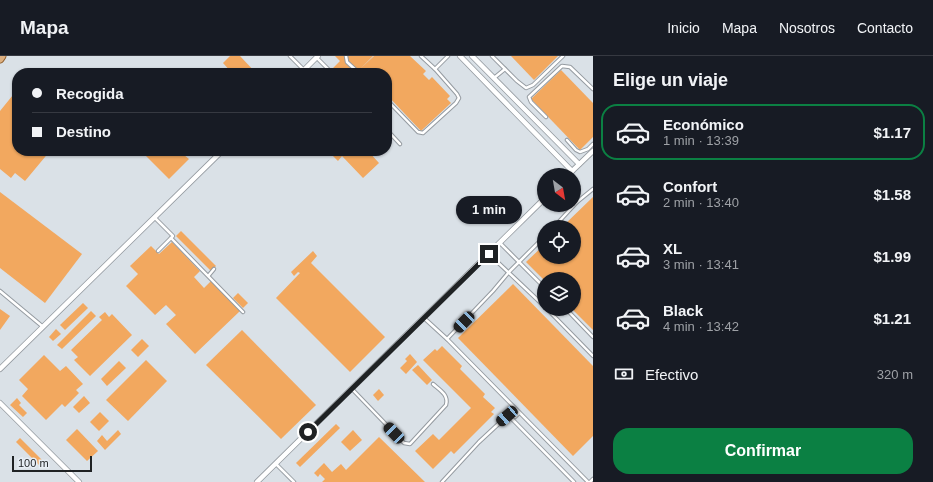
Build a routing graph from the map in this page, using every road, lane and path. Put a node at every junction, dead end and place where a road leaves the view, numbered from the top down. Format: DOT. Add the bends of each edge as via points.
graph roads {
  1 [pos="2,56"];
  2 [pos="290,56"];
  3 [pos="346,56"];
  4 [pos="421,56"];
  5 [pos="448,56"];
  6 [pos="460,56"];
  7 [pos="472,56"];
  8 [pos="492,56"];
  9 [pos="563,56"];
  10 [pos="317,57"];
  11 [pos="0,59"];
  12 [pos="299,68"];
  13 [pos="306,68"];
  14 [pos="327,68"];
  15 [pos="354,68"];
  16 [pos="435,69"];
  17 [pos="505,69"];
  18 [pos="494,78"];
  19 [pos="593,89"];
  20 [pos="392,105"];
  21 [pos="546,117"];
  22 [pos="392,135"];
  23 [pos="567,140"];
  24 [pos="400,144"];
  25 [pos="593,144"];
  26 [pos="593,151"];
  27 [pos="217,156"];
  28 [pos="579,164"];
  29 [pos="565,168"];
  30 [pos="575,168"];
  31 [pos="593,188"];
  32 [pos="581,198"];
  33 [pos="537,206"];
  34 [pos="568,212"];
  35 [pos="154,217"];
  36 [pos="560,220"];
  37 [pos="171,238"];
  38 [pos="500,243"];
  39 [pos="537,244"];
  40 [pos="158,251"];
  41 [pos="489,254"];
  42 [pos="519,262"];
  43 [pos="214,269"];
  44 [pos="509,272"];
  45 [pos="209,275"];
  46 [pos="537,280"];
  47 [pos="0,291"];
  48 [pos="537,299"];
  49 [pos="243,312"];
  50 [pos="554,316"];
  51 [pos="573,316"];
  52 [pos="424,318"];
  53 [pos="43,327"];
  54 [pos="593,337"];
  55 [pos="447,339"];
  56 [pos="593,356"];
  57 [pos="0,369"];
  58 [pos="433,384"];
  59 [pos="352,389"];
  60 [pos="0,403"];
  61 [pos="519,413"];
  62 [pos="511,417"];
  63 [pos="276,463"];
  64 [pos="593,479"];
  65 [pos="79,482"];
  66 [pos="257,482"];
  67 [pos="294,482"];
  68 [pos="442,482"];
  69 [pos="574,482"];
  70 [pos="589,482"];
  1 -- 11 [label="main road"];
  2 -- 12 [label="lane"];
  3 -- 15 [label="lane" via="347,62"];
  4 -- 16 [label="lane"];
  5 -- 16 [label="lane"];
  6 -- 29 [label="street"];
  7 -- 18 [label="street"];
  8 -- 17 [label="lane"];
  9 -- 17 [label="lane" via="533,85 526,88"];
  10 -- 13 [label="street"];
  10 -- 14 [label="lane"];
  16 -- 20 [label="lane" via="459,98 424,133 418,132"];
  17 -- 18 [label="lane"];
  18 -- 28 [label="street"];
  19 -- 21 [label="lane" via="570,67 562,66 529,97"];
  22 -- 24 [label="lane"];
  23 -- 25 [label="lane" via="580,152"];
  26 -- 28 [label="street"];
  27 -- 35 [label="street"];
  28 -- 30 [label="street"];
  31 -- 32 [label="lane"];
  33 -- 38 [label="street"];
  34 -- 36 [label="lane"];
  35 -- 37 [label="lane" via="173,236"];
  35 -- 53 [label="street"];
  37 -- 40 [label="lane"];
  37 -- 45 [label="lane"];
  38 -- 41 [label="street"];
  38 -- 42 [label="lane"];
  39 -- 42 [label="lane"];
  41 -- 44 [label="lane"];
  41 -- 52 [label="street"];
  42 -- 44 [label="lane"];
  42 -- 46 [label="lane"];
  43 -- 45 [label="lane"];
  44 -- 48 [label="lane"];
  44 -- 55 [label="lane"];
  45 -- 49 [label="lane"];
  47 -- 53 [label="lane"];
  50 -- 56 [label="lane"];
  51 -- 54 [label="lane"];
  52 -- 55 [label="lane"];
  52 -- 59 [label="street"];
  53 -- 57 [label="street"];
  55 -- 61 [label="lane"];
  58 -- 59 [label="lane" via="445,395 446,405 410,444 404,443"];
  59 -- 63 [label="street"];
  60 -- 65 [label="street"];
  61 -- 62 [label="lane"];
  61 -- 70 [label="lane"];
  62 -- 68 [label="lane" via="507,416 500,422"];
  62 -- 69 [label="lane"];
  63 -- 66 [label="street"];
  63 -- 67 [label="lane"];
  64 -- 70 [label="lane"];
}
